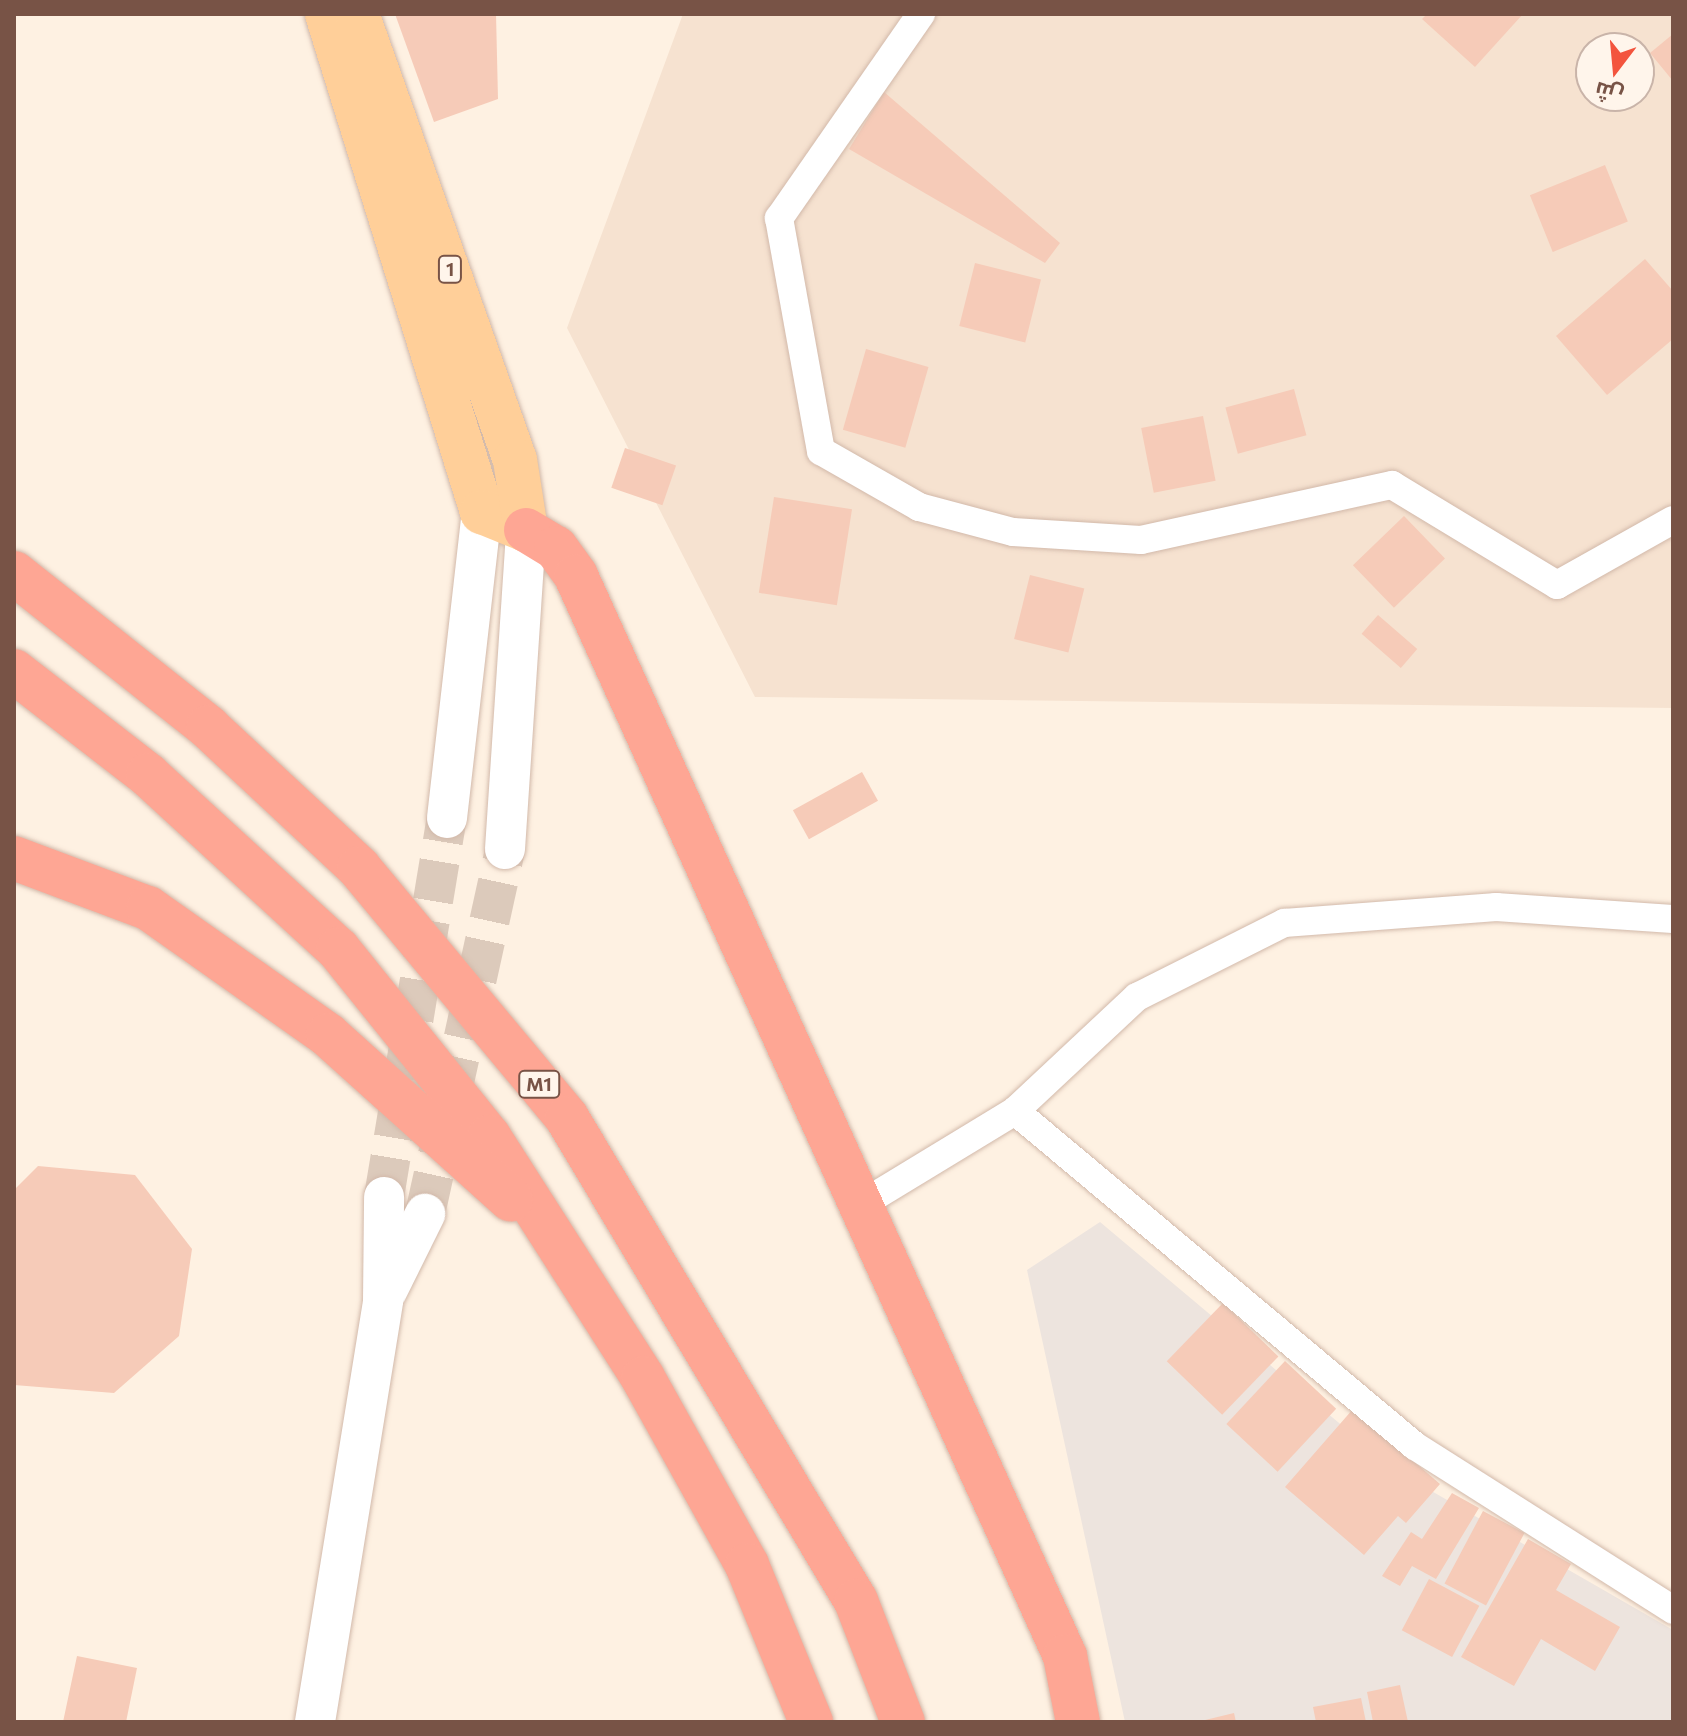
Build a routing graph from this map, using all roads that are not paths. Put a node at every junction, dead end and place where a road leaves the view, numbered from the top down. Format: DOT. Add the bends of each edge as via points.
graph roads {
  1 [pos="327,14"];
  2 [pos="357,14"];
  3 [pos="921,14"];
  4 [pos="482,512"];
  5 [pos="1673,520"];
  6 [pos="526,530"];
  7 [pos="14,573"];
  8 [pos="14,671"];
  9 [pos="447,818"];
  10 [pos="505,849"];
  11 [pos="14,858"];
  12 [pos="1673,919"];
  13 [pos="1015,1111"];
  14 [pos="384,1197"];
  15 [pos="862,1204"];
  16 [pos="425,1214"];
  17 [pos="540,1226"];
  18 [pos="383,1300"];
  19 [pos="1673,1610"];
  20 [pos="315,1722"];
  21 [pos="811,1722"];
  22 [pos="903,1722"];
  23 [pos="1078,1722"];
  1 -- 4 [label="main road, 1"];
  2 -- 6 [label="main road, 1" via="515,460"];
  3 -- 5 [label="street" via="779,218 821,451 919,507 1029,533 1141,540 1392,485 1557,585"];
  4 -- 6 [label="main road"];
  4 -- 9 [label="main road"];
  6 -- 10 [label="main road"];
  6 -- 15 [label="highway" via="556,548 576,576"];
  7 -- 22 [label="highway, M1" via="208,727 359,868 567,1118 856,1601"];
  8 -- 17 [label="highway" via="148,775 338,949 489,1137"];
  11 -- 17 [label="highway" via="148,908 328,1035"];
  12 -- 13 [label="street" via="1496,907 1284,923 1137,997"];
  13 -- 15 [label="street"];
  13 -- 19 [label="street" via="1415,1446"];
  14 -- 18 [label="main road"];
  15 -- 23 [label="highway" via="1065,1656"];
  16 -- 18 [label="main road"];
  17 -- 21 [label="highway" via="643,1378 747,1565"];
  18 -- 20 [label="main road"];
}
